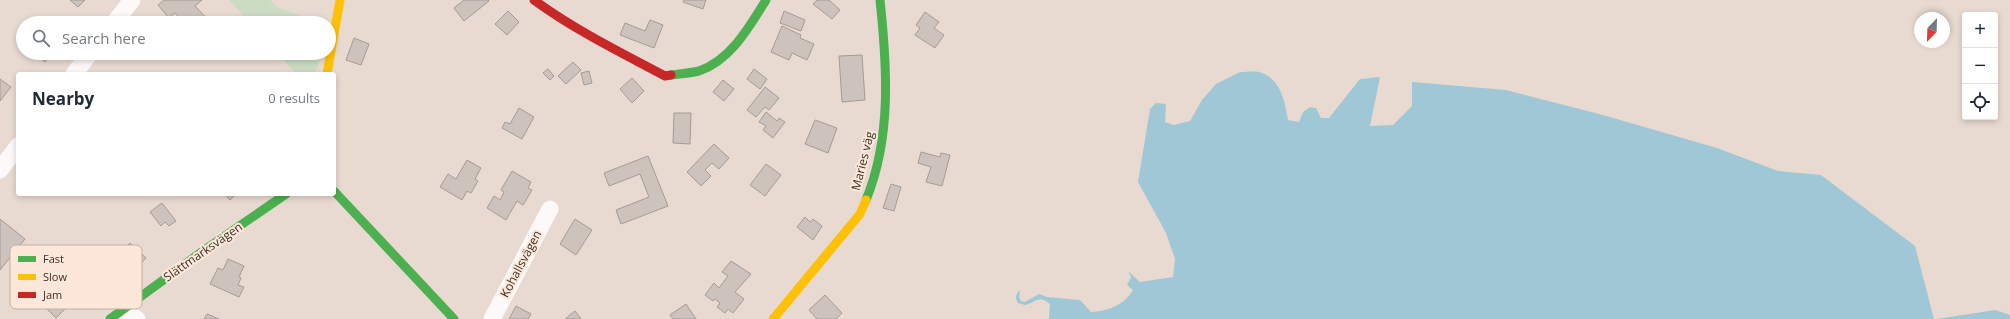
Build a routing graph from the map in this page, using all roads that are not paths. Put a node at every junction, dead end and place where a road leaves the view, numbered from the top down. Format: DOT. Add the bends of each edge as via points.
graph roads {
  1 [pos="132,0"];
  2 [pos="340,0"];
  3 [pos="534,0"];
  4 [pos="766,0"];
  5 [pos="880,0"];
  6 [pos="119,16"];
  7 [pos="336,23"];
  8 [pos="85,60"];
  9 [pos="329,60"];
  10 [pos="76,72"];
  11 [pos="327,72"];
  12 [pos="16,149"];
  13 [pos="0,170"];
  14 [pos="336,193"];
  15 [pos="283,196"];
  16 [pos="550,209"];
  17 [pos="142,296"];
  18 [pos="124,309"];
  19 [pos="116,315"];
  20 [pos="137,319"];
  21 [pos="454,319"];
  22 [pos="492,319"];
  23 [pos="773,319"];
  1 -- 6 [label="street"];
  2 -- 7 [label="street"];
  3 -- 4 [label="street" via="589,36 665,76 698,71 712,65 742,39"];
  5 -- 23 [label="street, Maries väg" via="886,103 883,136 872,185 860,214"];
  8 -- 10 [label="street"];
  9 -- 11 [label="street"];
  12 -- 13 [label="street"];
  14 -- 21 [label="street"];
  15 -- 17 [label="street, Slättmarksvägen"];
  16 -- 22 [label="street, Kohallsvägen"];
  18 -- 19 [label="street, Slättmarksvägen"];
  19 -- 20 [label="street, Slättmarksvägen"];
}
